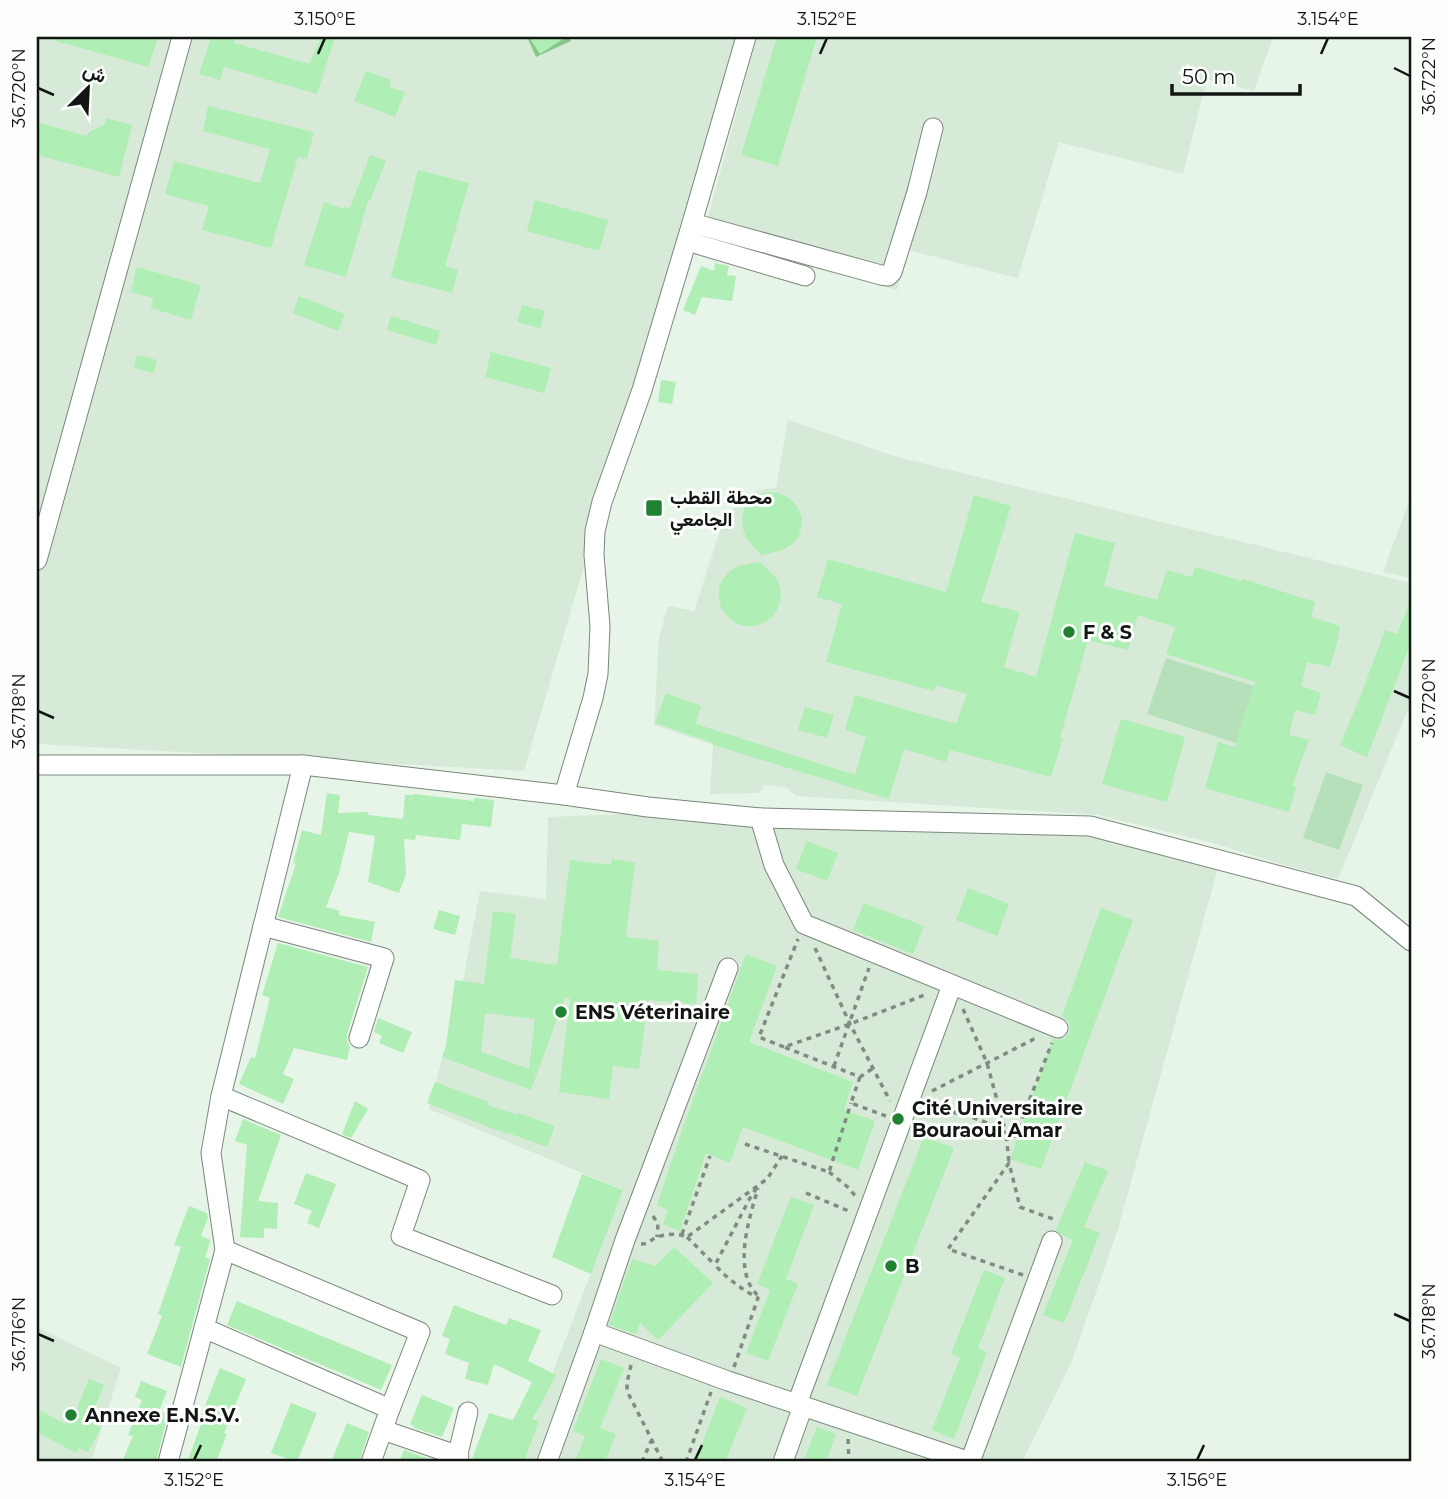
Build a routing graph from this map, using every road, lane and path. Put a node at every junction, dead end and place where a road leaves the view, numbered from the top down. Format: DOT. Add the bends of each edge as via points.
graph roads {
  1 [pos="182,37"];
  2 [pos="746,37"];
  3 [pos="933,128"];
  4 [pos="690,232"];
  5 [pos="805,275"];
  6 [pos="37,560"];
  7 [pos="37,765"];
  8 [pos="303,765"];
  9 [pos="564,795"];
  10 [pos="760,818"];
  11 [pos="804,924"];
  12 [pos="262,926"];
  13 [pos="1411,941"];
  14 [pos="874,953"];
  15 [pos="728,968"];
  16 [pos="952,985"];
  17 [pos="850,1024"];
  18 [pos="1058,1028"];
  19 [pos="359,1038"];
  20 [pos="784,1047"];
  21 [pos="987,1063"];
  22 [pos="834,1066"];
  23 [pos="872,1069"];
  24 [pos="860,1077"];
  25 [pos="221,1096"];
  26 [pos="851,1103"];
  27 [pos="905,1112"];
  28 [pos="1006,1133"];
  29 [pos="745,1144"];
  30 [pos="710,1156"];
  31 [pos="782,1156"];
  32 [pos="1009,1163"];
  33 [pos="829,1172"];
  34 [pos="758,1186"];
  35 [pos="849,1188"];
  36 [pos="806,1193"];
  37 [pos="866,1217"];
  38 [pos="682,1234"];
  39 [pos="687,1237"];
  40 [pos="625,1240"];
  41 [pos="1052,1241"];
  42 [pos="225,1250"];
  43 [pos="715,1265"];
  44 [pos="1038,1280"];
  45 [pos="552,1295"];
  46 [pos="758,1298"];
  47 [pos="204,1328"];
  48 [pos="594,1332"];
  49 [pos="637,1347"];
  50 [pos="722,1379"];
  51 [pos="800,1405"];
  52 [pos="390,1409"];
  53 [pos="468,1412"];
  54 [pos="383,1430"];
  55 [pos="651,1441"];
  56 [pos="457,1459"];
  57 [pos="168,1462"];
  58 [pos="371,1462"];
  59 [pos="547,1462"];
  60 [pos="642,1462"];
  61 [pos="663,1462"];
  62 [pos="686,1462"];
  63 [pos="783,1462"];
  1 -- 6 [label="street"];
  2 -- 4 [label="street"];
  3 -- 4 [label="street" via="914,203 888,275"];
  4 -- 5 [label="street"];
  4 -- 9 [label="street" via="595,531 598,674"];
  7 -- 8 [label="street"];
  8 -- 9 [label="street"];
  8 -- 12 [label="street"];
  9 -- 10 [label="street"];
  10 -- 11 [label="street" via="774,865"];
  10 -- 13 [label="street" via="1090,826 1356,896"];
  11 -- 14 [label="street"];
  11 -- 17 [label="path"];
  11 -- 20 [label="path" via="759,1037"];
  12 -- 19 [label="street" via="384,958"];
  12 -- 25 [label="street"];
  14 -- 16 [label="street"];
  14 -- 17 [label="path"];
  15 -- 40 [label="street"];
  16 -- 17 [label="path"];
  16 -- 18 [label="street"];
  16 -- 21 [label="path"];
  16 -- 27 [label="street"];
  17 -- 20 [label="path"];
  17 -- 22 [label="path"];
  17 -- 23 [label="path"];
  18 -- 21 [label="path"];
  18 -- 28 [label="path" via="1015,1136"];
  20 -- 22 [label="path"];
  21 -- 27 [label="path"];
  21 -- 28 [label="path"];
  22 -- 24 [label="path"];
  23 -- 24 [label="path"];
  23 -- 27 [label="path"];
  24 -- 26 [label="path"];
  25 -- 42 [label="street" via="211,1153"];
  25 -- 45 [label="street" via="420,1180 401,1236"];
  26 -- 27 [label="path"];
  26 -- 33 [label="path"];
  27 -- 28 [label="path" via="957,1113"];
  27 -- 37 [label="street"];
  28 -- 32 [label="path"];
  29 -- 31 [label="path"];
  30 -- 38 [label="path"];
  31 -- 33 [label="path"];
  31 -- 34 [label="path"];
  32 -- 41 [label="path" via="1020,1207 1054,1219"];
  32 -- 44 [label="path" via="948,1249"];
  33 -- 35 [label="path"];
  34 -- 39 [label="path"];
  34 -- 43 [label="path"];
  34 -- 46 [label="path" via="745,1265"];
  36 -- 37 [label="path"];
  37 -- 51 [label="street"];
  38 -- 39 [label="path"];
  38 -- 40 [label="path" via="657,1237 645,1245"];
  39 -- 43 [label="path"];
  40 -- 48 [label="street"];
  41 -- 44 [label="street"];
  42 -- 47 [label="street"];
  42 -- 52 [label="street" via="420,1332"];
  43 -- 46 [label="path"];
  44 -- 51 [label="street" via="970,1462"];
  46 -- 50 [label="path"];
  47 -- 52 [label="street"];
  47 -- 57 [label="street"];
  48 -- 49 [label="street"];
  48 -- 59 [label="street"];
  49 -- 50 [label="street"];
  49 -- 55 [label="path" via="627,1391"];
  50 -- 51 [label="street"];
  50 -- 62 [label="path"];
  51 -- 63 [label="street"];
  52 -- 54 [label="street"];
  53 -- 56 [label="street"];
  54 -- 56 [label="street"];
  54 -- 58 [label="street"];
  55 -- 60 [label="path"];
  55 -- 61 [label="path"];
}
